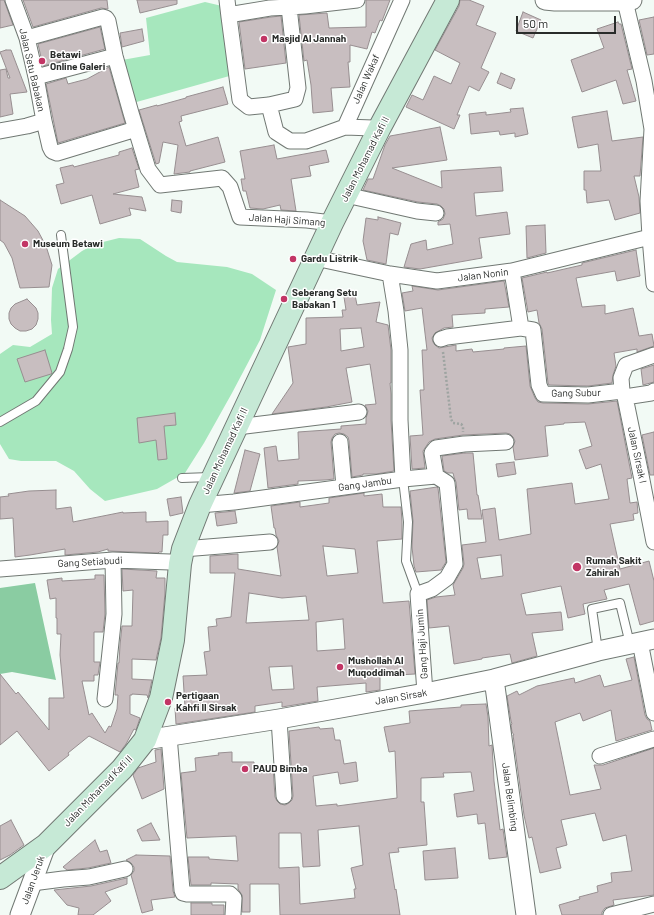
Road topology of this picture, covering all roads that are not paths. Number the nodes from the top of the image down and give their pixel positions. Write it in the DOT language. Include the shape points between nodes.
graph roads {
  1 [pos="13,0"];
  2 [pos="227,0"];
  3 [pos="357,0"];
  4 [pos="402,0"];
  5 [pos="448,0"];
  6 [pos="545,0"];
  7 [pos="628,0"];
  8 [pos="289,7"];
  9 [pos="230,17"];
  10 [pos="27,38"];
  11 [pos="115,56"];
  12 [pos="36,77"];
  13 [pos="269,105"];
  14 [pos="44,121"];
  15 [pos="348,127"];
  16 [pos="376,128"];
  17 [pos="136,129"];
  18 [pos="653,129"];
  19 [pos="0,131"];
  20 [pos="346,195"];
  21 [pos="651,200"];
  22 [pos="436,213"];
  23 [pos="320,222"];
  24 [pos="61,235"];
  25 [pos="650,237"];
  26 [pos="315,258"];
  27 [pos="653,261"];
  28 [pos="512,271"];
  29 [pos="390,274"];
  30 [pos="654,284"];
  31 [pos="522,328"];
  32 [pos="441,339"];
  33 [pos="654,356"];
  34 [pos="654,391"];
  35 [pos="623,394"];
  36 [pos="359,412"];
  37 [pos="0,422"];
  38 [pos="236,426"];
  39 [pos="340,442"];
  40 [pos="506,442"];
  41 [pos="648,474"];
  42 [pos="436,476"];
  43 [pos="213,477"];
  44 [pos="182,478"];
  45 [pos="403,479"];
  46 [pos="344,486"];
  47 [pos="200,505"];
  48 [pos="654,539"];
  49 [pos="270,542"];
  50 [pos="182,557"];
  51 [pos="113,560"];
  52 [pos="0,569"];
  53 [pos="418,594"];
  54 [pos="641,641"];
  55 [pos="598,651"];
  56 [pos="494,679"];
  57 [pos="425,693"];
  58 [pos="105,699"];
  59 [pos="654,713"];
  60 [pos="279,719"];
  61 [pos="169,736"];
  62 [pos="654,739"];
  63 [pos="145,740"];
  64 [pos="600,756"];
  65 [pos="284,796"];
  66 [pos="46,845"];
  67 [pos="125,869"];
  68 [pos="0,878"];
  69 [pos="32,883"];
  70 [pos="654,904"];
  71 [pos="20,915"];
  72 [pos="233,915"];
  73 [pos="526,915"];
  74 [pos="611,915"];
  1 -- 10 [label="street, Jalan Setu Babakan"];
  2 -- 9 [label="street"];
  3 -- 8 [label="street"];
  4 -- 15 [label="street, Jalan Wakaf"];
  5 -- 16 [label="main road, Jalan Mohamad Kafi II"];
  6 -- 7 [label="street"];
  7 -- 18 [label="street"];
  8 -- 9 [label="street" via="234,14"];
  8 -- 13 [label="street" via="298,88 295,99"];
  9 -- 13 [label="street" via="240,100 249,107"];
  10 -- 11 [label="street, Jalan Haji Simang" via="104,17 108,21"];
  10 -- 12 [label="street, Jalan Setu Babakan"];
  11 -- 12 [label="street"];
  11 -- 17 [label="street, Jalan Haji Simang"];
  12 -- 14 [label="street, Jalan Setu Babakan"];
  13 -- 15 [label="street" via="276,132 290,141 306,141"];
  14 -- 17 [label="street" via="50,147 57,153"];
  14 -- 19 [label="street, Jalan Setu Babakan"];
  15 -- 16 [label="street"];
  16 -- 20 [label="main road, Jalan Mohamad Kafi II"];
  17 -- 23 [label="street, Jalan Haji Simang" via="148,169 160,185 222,178 230,187 240,217"];
  18 -- 21 [label="street"];
  20 -- 22 [label="street"];
  20 -- 23 [label="main road, Jalan Mohamad Kafi II"];
  21 -- 25 [label="street"];
  23 -- 26 [label="main road, Jalan Mohamad Kafi II"];
  24 -- 37 [label="lane" via="73,326 68,349 60,372 36,401"];
  25 -- 27 [label="street"];
  25 -- 28 [label="street, Jalan Nonin"];
  26 -- 29 [label="street, Jalan Nonin"];
  26 -- 38 [label="main road, Jalan Mohamad Kafi II"];
  27 -- 30 [label="street"];
  28 -- 29 [label="street, Jalan Nonin" via="436,281"];
  28 -- 31 [label="street"];
  29 -- 45 [label="street" via="400,350"];
  31 -- 32 [label="street"];
  31 -- 35 [label="street, Gang Subur" via="533,330 539,386 543,394"];
  33 -- 35 [label="street, Jalan Sirsak I" via="626,364 621,378"];
  34 -- 35 [label="street"];
  35 -- 41 [label="street, Jalan Sirsak I"];
  36 -- 38 [label="street"];
  38 -- 43 [label="main road, Jalan Mohamad Kafi II"];
  39 -- 46 [label="street"];
  40 -- 42 [label="street" via="436,448 432,453"];
  41 -- 48 [label="street, Jalan Sirsak I"];
  42 -- 45 [label="street, Gang Jambu"];
  42 -- 53 [label="street" via="447,483 455,564 447,578 432,589"];
  43 -- 44 [label="lane"];
  43 -- 47 [label="main road, Jalan Mohamad Kafi II"];
  45 -- 46 [label="street, Gang Jambu"];
  45 -- 53 [label="lane" via="408,522 406,561"];
  46 -- 47 [label="street, Gang Jambu"];
  47 -- 50 [label="main road, Jalan Mohamad Kafi II"];
  49 -- 50 [label="street, Gang Setiabudi"];
  50 -- 51 [label="street, Gang Setiabudi" via="170,562"];
  50 -- 63 [label="main road, Jalan Mohamad Kafi II" via="173,640 161,698"];
  51 -- 52 [label="street, Gang Setiabudi"];
  51 -- 58 [label="street" via="114,614"];
  53 -- 57 [label="street, Gang Haji Jumin"];
  54 -- 55 [label="street, Jalan Sirsak"];
  54 -- 55 [label="lane" via="620,603 592,609"];
  54 -- 59 [label="street"];
  55 -- 56 [label="street, Jalan Sirsak"];
  56 -- 57 [label="street, Jalan Sirsak"];
  56 -- 73 [label="street, Jalan Belimbing"];
  57 -- 60 [label="street, Jalan Sirsak"];
  60 -- 61 [label="street, Jalan Sirsak"];
  60 -- 65 [label="street"];
  61 -- 63 [label="street, Jalan Sirsak"];
  61 -- 72 [label="street" via="183,893 230,894 234,898"];
  62 -- 64 [label="street"];
  63 -- 66 [label="main road, Jalan Mohamad Kafi II" via="122,769"];
  66 -- 68 [label="main road, Jalan Mohamad Kafi II"];
  66 -- 69 [label="street, Jalan Jeruk"];
  67 -- 69 [label="street" via="89,877"];
  69 -- 71 [label="street, Jalan Jeruk"];
  70 -- 74 [label="street"];
}
